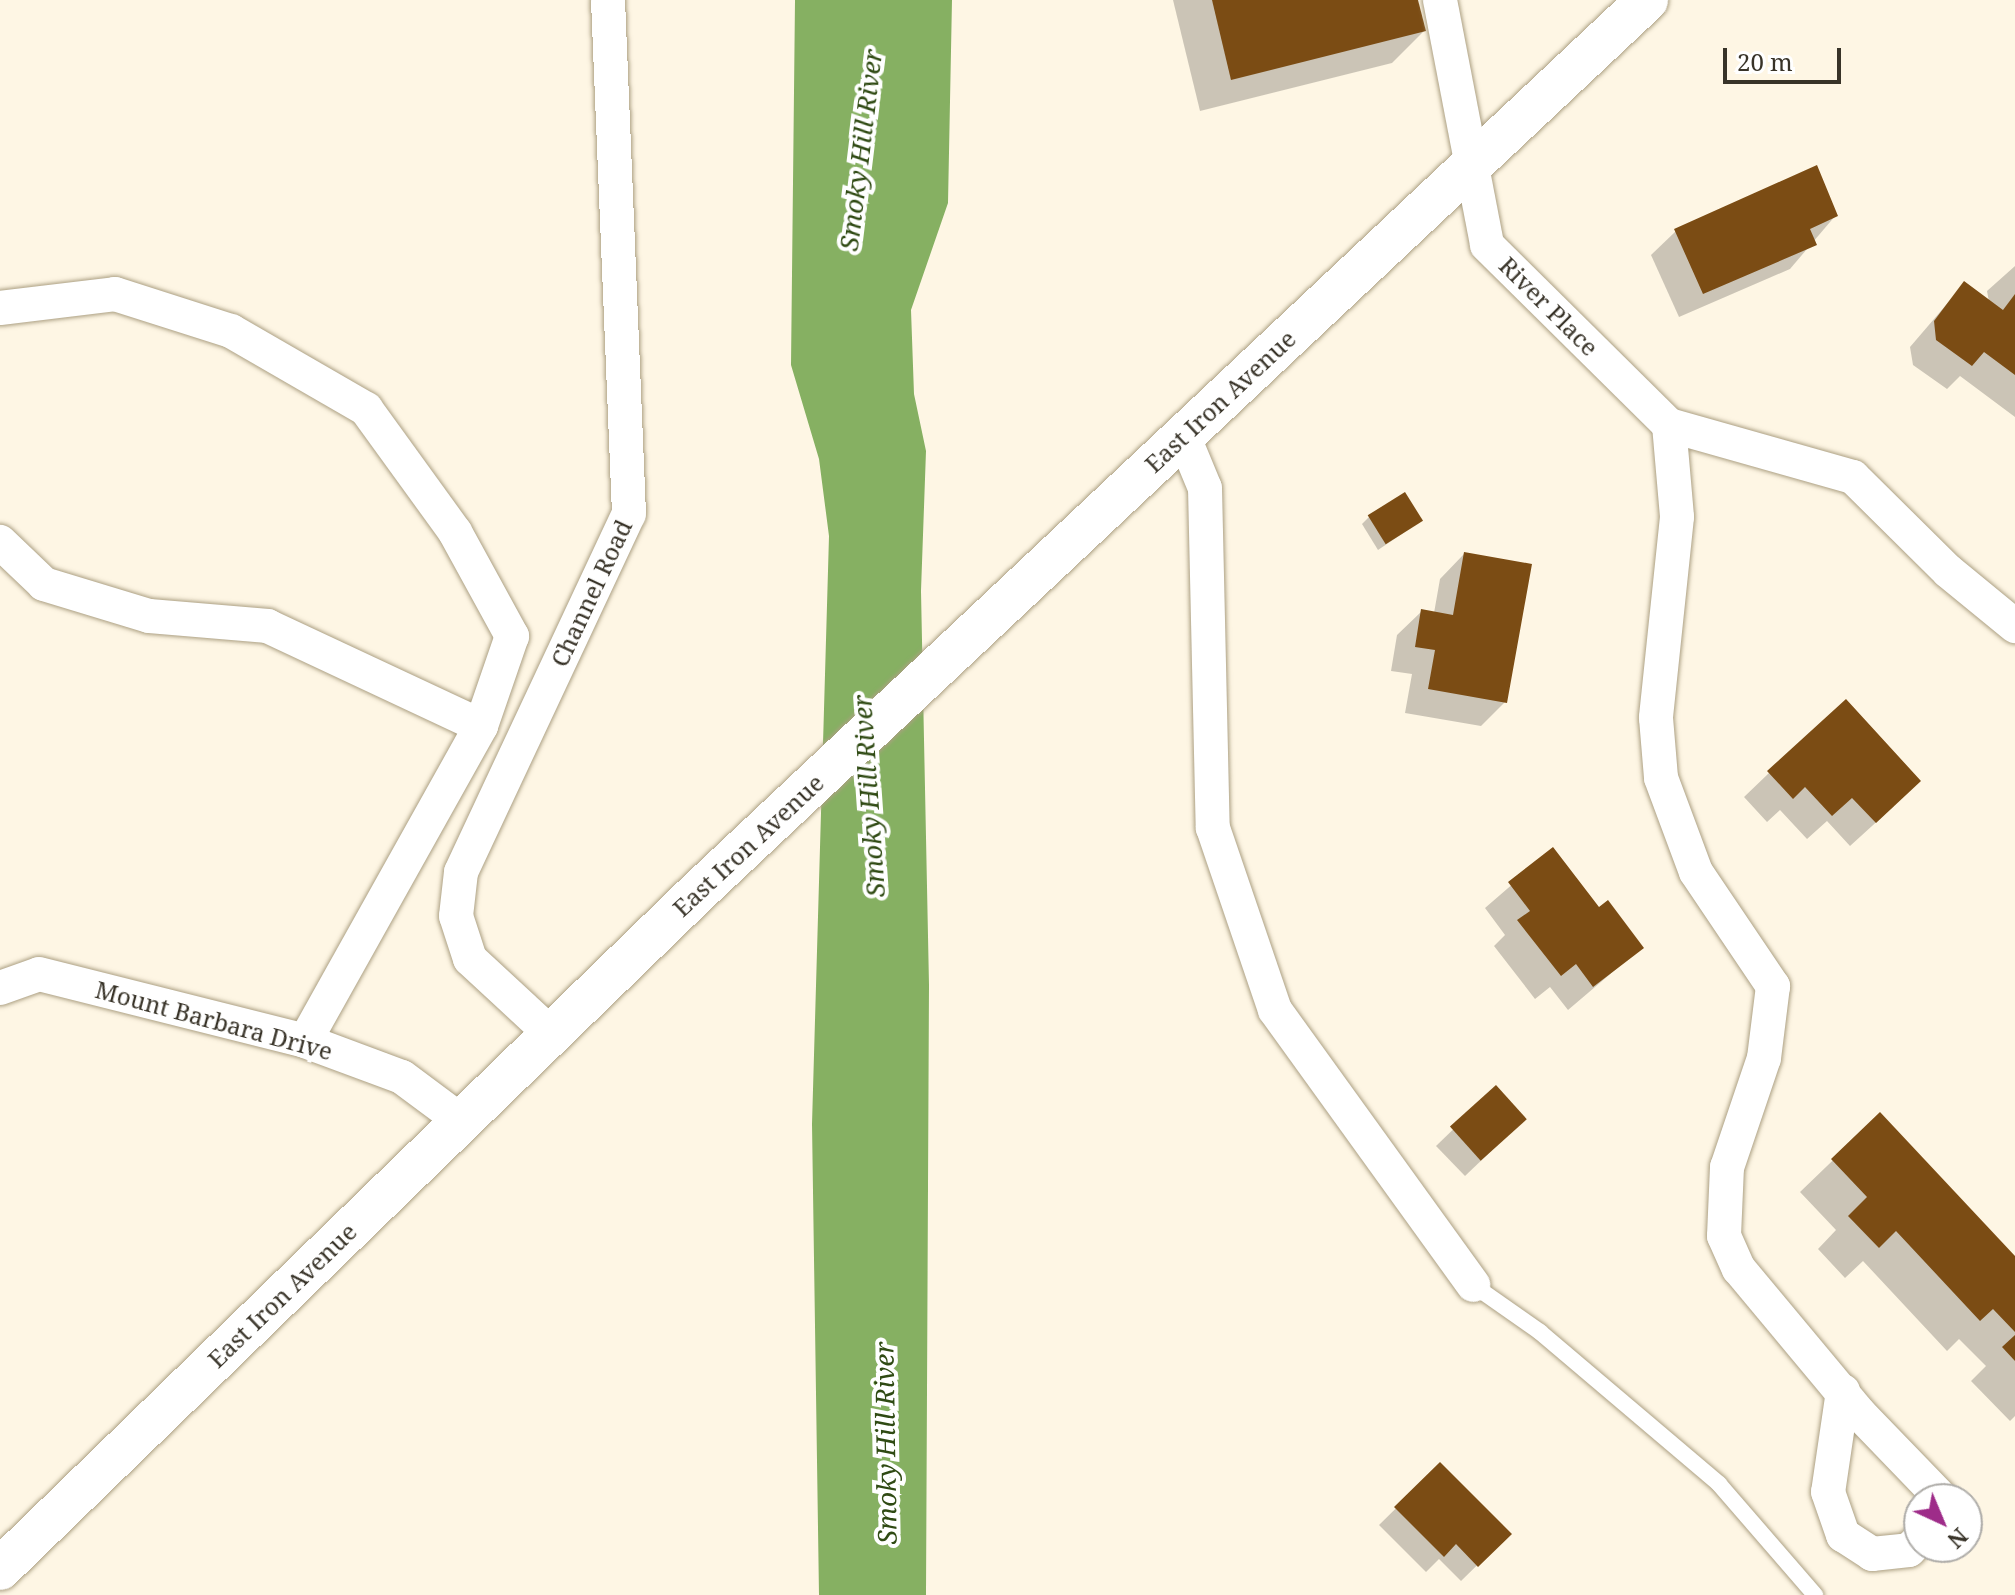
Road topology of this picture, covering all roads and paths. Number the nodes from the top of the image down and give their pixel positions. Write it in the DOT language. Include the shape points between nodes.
graph roads {
  1 [pos="608,0"];
  2 [pos="1440,0"];
  3 [pos="1647,0"];
  4 [pos="1472,165"];
  5 [pos="0,308"];
  6 [pos="1669,425"];
  7 [pos="1183,435"];
  8 [pos="0,542"];
  9 [pos="2015,626"];
  10 [pos="481,726"];
  11 [pos="0,988"];
  12 [pos="550,1033"];
  13 [pos="305,1041"];
  14 [pos="461,1121"];
  15 [pos="1473,1285"];
  16 [pos="1843,1391"];
  17 [pos="1927,1483"];
  18 [pos="1903,1551"];
  19 [pos="0,1569"];
  20 [pos="1815,1595"];
  1 -- 12 [label="street, Channel Road" via="629,514 461,872 456,916 470,959"];
  2 -- 4 [label="street, River Place"];
  3 -- 4 [label="street, East Iron Avenue"];
  4 -- 6 [label="street, River Place" via="1487,245"];
  4 -- 7 [label="street, East Iron Avenue"];
  5 -- 10 [label="street" via="115,294 231,331 366,409 455,532 512,636"];
  6 -- 9 [label="street" via="1853,477 1948,571"];
  6 -- 16 [label="street" via="1677,517 1656,718 1661,778 1696,872 1773,986 1764,1058 1727,1167 1724,1236 1739,1269"];
  7 -- 12 [label="street, East Iron Avenue"];
  7 -- 15 [label="street" via="1205,488 1213,828 1232,884 1275,1010"];
  8 -- 10 [label="street" via="44,584 149,616 268,626"];
  10 -- 13 [label="street"];
  11 -- 13 [label="street, Mount Barbara Drive" via="39,974"];
  12 -- 14 [label="street, East Iron Avenue"];
  13 -- 14 [label="street, Mount Barbara Drive" via="402,1077"];
  14 -- 19 [label="street, East Iron Avenue"];
  15 -- 20 [label="lane" via="1540,1332 1719,1484"];
  16 -- 17 [label="street"];
  16 -- 18 [label="street" via="1828,1492 1843,1535 1872,1554"];
}
